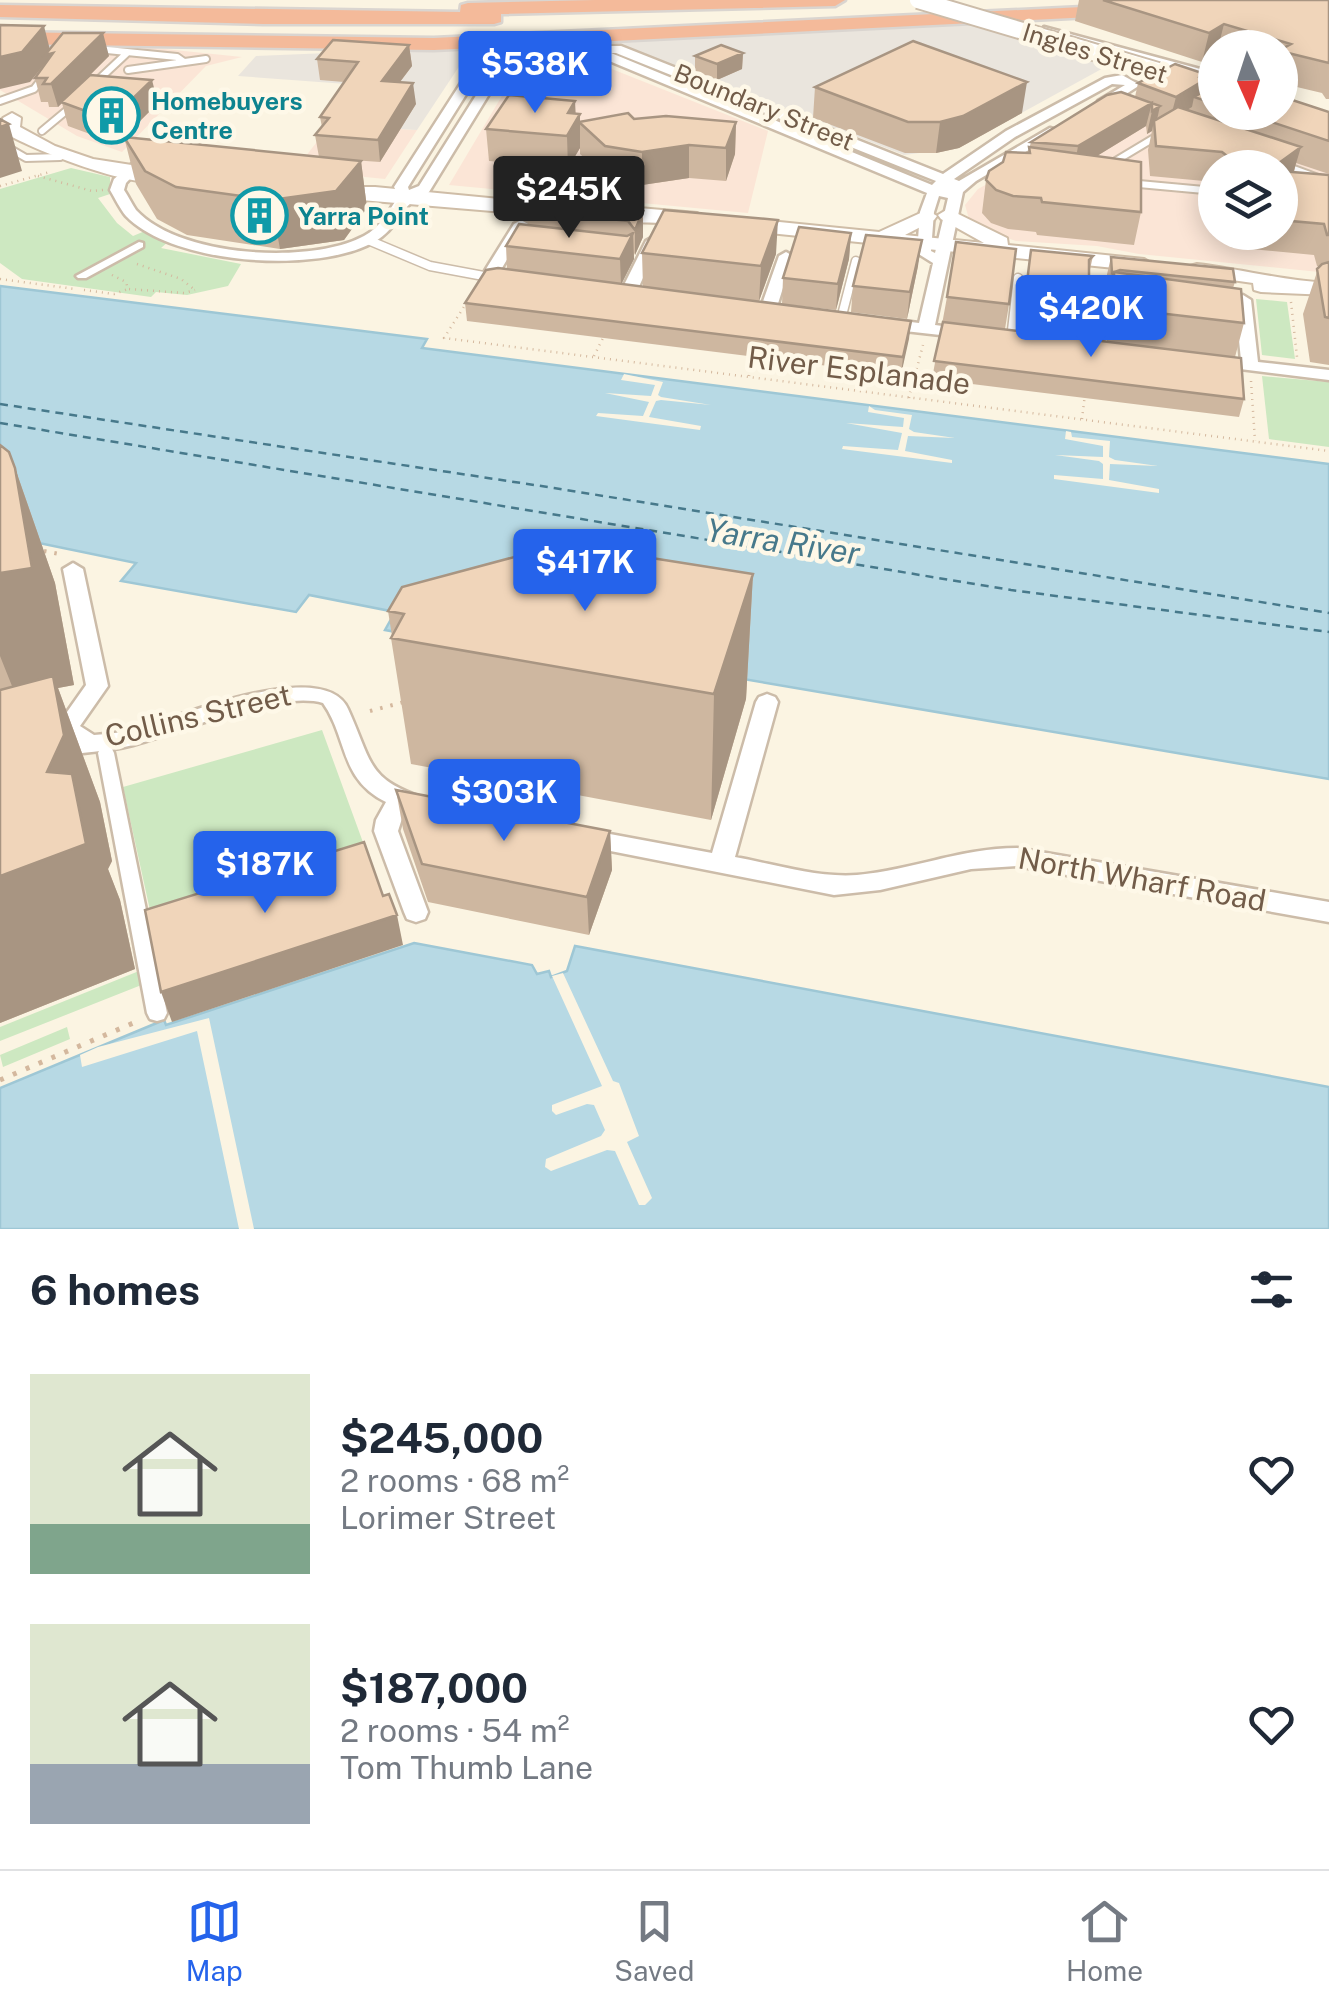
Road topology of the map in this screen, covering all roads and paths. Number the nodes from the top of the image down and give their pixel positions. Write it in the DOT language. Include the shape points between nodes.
graph roads {
  1 [pos="67,0"];
  2 [pos="417,0"];
  3 [pos="438,0"];
  4 [pos="636,0"];
  5 [pos="835,0"];
  6 [pos="920,0"];
  7 [pos="1040,0"];
  8 [pos="134,3"];
  9 [pos="1142,6"];
  10 [pos="0,8"];
  11 [pos="1048,28"];
  12 [pos="0,29"];
  13 [pos="516,41"];
  14 [pos="0,48"];
  15 [pos="598,48"];
  16 [pos="127,53"];
  17 [pos="206,60"];
  18 [pos="56,62"];
  19 [pos="184,62"];
  20 [pos="128,70"];
  21 [pos="1198,72"];
  22 [pos="1198,83"];
  23 [pos="91,88"];
  24 [pos="79,100"];
  25 [pos="0,102"];
  26 [pos="454,104"];
  27 [pos="476,105"];
  28 [pos="1087,112"];
  29 [pos="1049,114"];
  30 [pos="6,115"];
  31 [pos="1153,122"];
  32 [pos="42,131"];
  33 [pos="0,143"];
  34 [pos="428,143"];
  35 [pos="452,145"];
  36 [pos="974,157"];
  37 [pos="894,159"];
  38 [pos="69,160"];
  39 [pos="988,168"];
  40 [pos="1298,171"];
  41 [pos="1008,172"];
  42 [pos="1101,172"];
  43 [pos="128,174"];
  44 [pos="193,174"];
  45 [pos="38,176"];
  46 [pos="1114,182"];
  47 [pos="1329,184"];
  48 [pos="0,186"];
  49 [pos="315,186"];
  50 [pos="938,186"];
  51 [pos="1198,189"];
  52 [pos="1315,192"];
  53 [pos="406,196"];
  54 [pos="948,203"];
  55 [pos="614,216"];
  56 [pos="521,224"];
  57 [pos="654,238"];
  58 [pos="881,238"];
  59 [pos="368,240"];
  60 [pos="134,247"];
  61 [pos="934,251"];
  62 [pos="1018,252"];
  63 [pos="786,256"];
  64 [pos="856,262"];
  65 [pos="103,264"];
  66 [pos="82,276"];
  67 [pos="489,276"];
  68 [pos="1018,278"];
  69 [pos="0,279"];
  70 [pos="529,281"];
  71 [pos="1095,286"];
  72 [pos="1329,289"];
  73 [pos="128,290"];
  74 [pos="608,291"];
  75 [pos="1284,292"];
  76 [pos="470,298"];
  77 [pos="1244,300"];
  78 [pos="786,313"];
  79 [pos="823,317"];
  80 [pos="841,319"];
  81 [pos="859,321"];
  82 [pos="877,323"];
  83 [pos="608,328"];
  84 [pos="926,328"];
  85 [pos="1019,340"];
  86 [pos="1095,349"];
  87 [pos="756,350"];
  88 [pos="594,356"];
  89 [pos="1202,361"];
  90 [pos="1298,364"];
  91 [pos="1250,366"];
  92 [pos="1329,375"];
  93 [pos="749,376"];
  94 [pos="1086,386"];
  95 [pos="909,398"];
  96 [pos="1082,419"];
  97 [pos="1254,441"];
  98 [pos="1329,451"];
  99 [pos="34,549"];
  100 [pos="73,569"];
  101 [pos="406,701"];
  102 [pos="766,702"];
  103 [pos="370,711"];
  104 [pos="35,723"];
  105 [pos="88,741"];
  106 [pos="36,755"];
  107 [pos="399,799"];
  108 [pos="441,810"];
  109 [pos="560,833"];
  110 [pos="721,864"];
  111 [pos="416,912"];
  112 [pos="1329,912"];
  113 [pos="158,1013"];
  114 [pos="0,1080"];
  1 -- 8 [label="highway"];
  2 -- 3 [label="highway"];
  4 -- 8 [label="highway"];
  5 -- 8 [label="highway" via="385,10"];
  6 -- 10 [label="highway" via="514,18"];
  6 -- 22 [label="street, Ingles Street, bridge"];
  7 -- 12 [label="highway" via="468,27"];
  9 -- 12 [label="highway" via="472,32"];
  9 -- 12 [label="highway" via="445,39"];
  9 -- 13 [label="highway"];
  11 -- 21 [label="street, Ingles Street"];
  12 -- 13 [label="highway" via="325,44"];
  13 -- 15 [label="lane"];
  14 -- 16 [label="lane"];
  15 -- 37 [label="street, Boundary Street" via="617,49"];
  15 -- 50 [label="street, Boundary Street" via="596,54"];
  16 -- 19 [label="lane"];
  16 -- 23 [label="lane"];
  17 -- 19 [label="lane"];
  18 -- 25 [label="lane" via="34,89"];
  19 -- 20 [label="lane"];
  24 -- 32 [label="lane"];
  26 -- 27 [label="street"];
  26 -- 27 [label="street" via="483,58 504,60"];
  26 -- 34 [label="street"];
  27 -- 35 [label="street"];
  28 -- 29 [label="street" via="1110,106 1134,85 1112,80"];
  29 -- 36 [label="street"];
  29 -- 39 [label="street" via="1070,122"];
  30 -- 32 [label="main road"];
  30 -- 38 [label="main road" via="11,128"];
  31 -- 42 [label="lane" via="1171,128"];
  32 -- 43 [label="main road"];
  33 -- 38 [label="lane" via="26,158"];
  34 -- 35 [label="street"];
  34 -- 53 [label="street" via="401,187"];
  35 -- 53 [label="street" via="423,190"];
  36 -- 37 [label="street"];
  36 -- 50 [label="street"];
  37 -- 50 [label="street, Boundary Street"];
  38 -- 43 [label="main road"];
  38 -- 45 [label="path"];
  39 -- 41 [label="lane"];
  39 -- 54 [label="street"];
  40 -- 47 [label="lane"];
  43 -- 44 [label="main road"];
  43 -- 45 [label="path" via="92,191"];
  43 -- 59 [label="street" via="129,212 148,228 214,250 290,256"];
  45 -- 48 [label="path"];
  46 -- 51 [label="lane"];
  47 -- 52 [label="lane"];
  49 -- 53 [label="main road" via="363,186"];
  50 -- 54 [label="street"];
  50 -- 54 [label="street, Boundary Street"];
  53 -- 55 [label="main road"];
  53 -- 59 [label="street"];
  54 -- 58 [label="main road"];
  54 -- 61 [label="street"];
  54 -- 62 [label="main road"];
  55 -- 58 [label="main road"];
  55 -- 61 [label="main road" via="636,224"];
  56 -- 67 [label="street"];
  57 -- 74 [label="street" via="636,294"];
  58 -- 61 [label="main road"];
  59 -- 67 [label="lane" via="430,266"];
  60 -- 65 [label="street"];
  60 -- 73 [label="path" via="138,266 171,274 194,290"];
  61 -- 62 [label="main road"];
  61 -- 75 [label="main road"];
  61 -- 84 [label="street"];
  62 -- 75 [label="main road" via="1259,277"];
  63 -- 78 [label="street" via="760,309"];
  64 -- 80 [label="lane"];
  65 -- 66 [label="street"];
  65 -- 73 [label="path"];
  67 -- 70 [label="street"];
  68 -- 85 [label="lane"];
  69 -- 73 [label="path" via="114,294"];
  71 -- 86 [label="street"];
  72 -- 75 [label="main road"];
  75 -- 90 [label="path"];
  76 -- 88 [label="path, River Esplanade" via="444,338"];
  77 -- 91 [label="street" via="1239,318"];
  79 -- 80 [label="street"];
  80 -- 81 [label="street"];
  82 -- 84 [label="street"];
  83 -- 88 [label="path"];
  84 -- 85 [label="street"];
  84 -- 95 [label="path"];
  87 -- 93 [label="path"];
  88 -- 93 [label="path, River Esplanade"];
  89 -- 91 [label="street"];
  91 -- 92 [label="street"];
  91 -- 97 [label="path"];
  93 -- 95 [label="path, River Esplanade"];
  94 -- 96 [label="path"];
  95 -- 96 [label="path, River Esplanade"];
  96 -- 97 [label="path, River Esplanade"];
  97 -- 98 [label="path, River Esplanade"];
  99 -- 100 [label="path" via="71,556"];
  100 -- 105 [label="street" via="97,682"];
  101 -- 103 [label="path"];
  102 -- 110 [label="street"];
  104 -- 105 [label="street, Collins Street"];
  105 -- 106 [label="street"];
  105 -- 107 [label="street, Collins Street" via="126,738 312,692 336,705 365,778"];
  105 -- 113 [label="street"];
  107 -- 108 [label="street, Collins Street"];
  107 -- 111 [label="street" via="386,831"];
  109 -- 110 [label="street, North Wharf Road"];
  110 -- 112 [label="street, North Wharf Road" via="847,885 972,859 1017,857"];
  113 -- 114 [label="path"];
}
